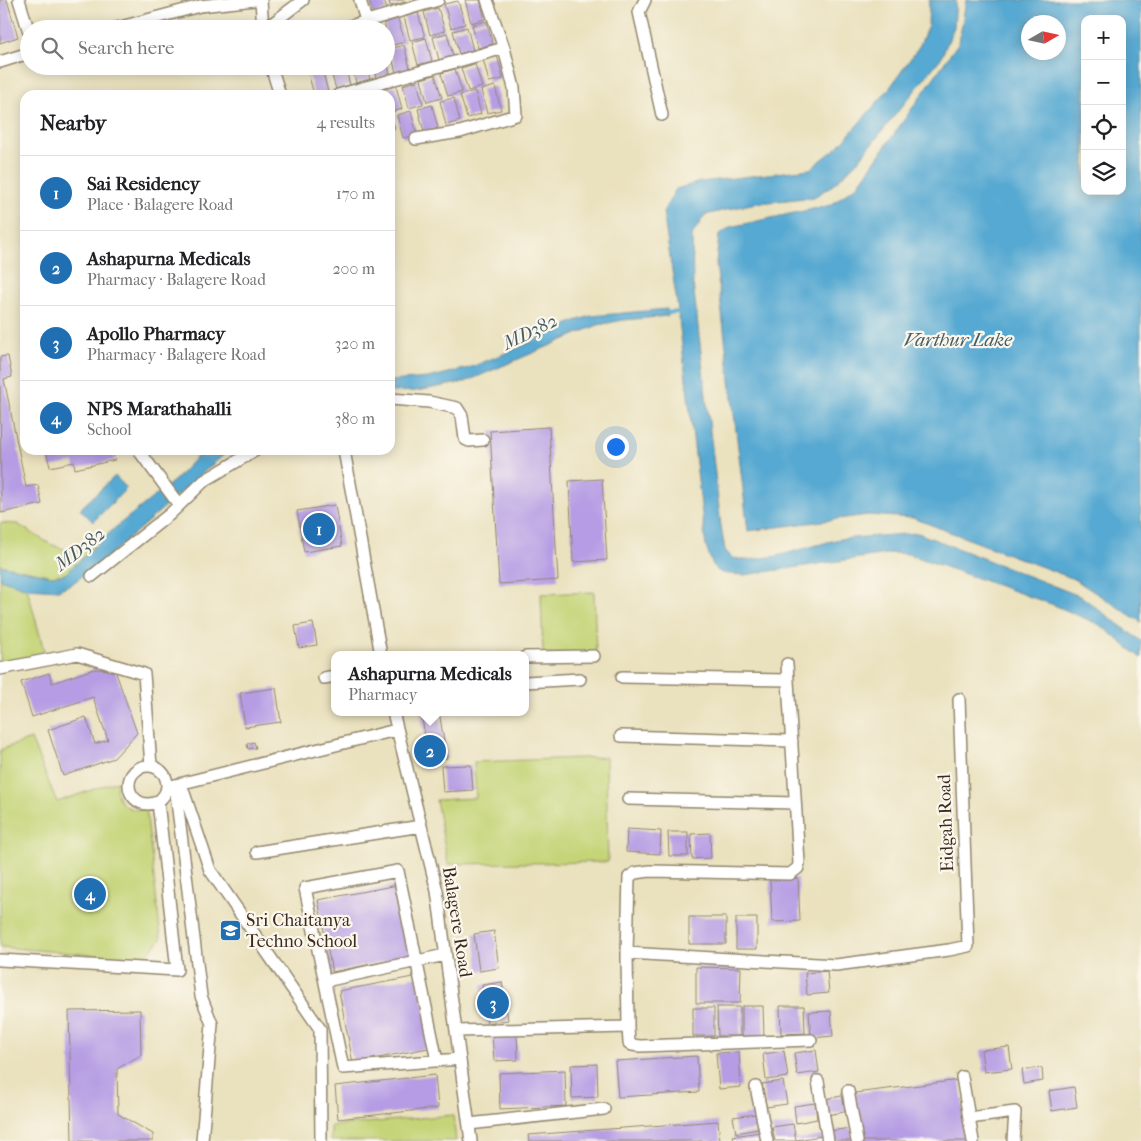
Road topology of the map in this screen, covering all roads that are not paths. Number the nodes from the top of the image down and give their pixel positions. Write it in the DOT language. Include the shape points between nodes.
graph roads {
  1 [pos="19,0"];
  2 [pos="255,0"];
  3 [pos="261,0"];
  4 [pos="303,0"];
  5 [pos="360,0"];
  6 [pos="438,0"];
  7 [pos="487,0"];
  8 [pos="645,0"];
  9 [pos="25,20"];
  10 [pos="146,20"];
  11 [pos="263,20"];
  12 [pos="276,20"];
  13 [pos="365,20"];
  14 [pos="373,20"];
  15 [pos="504,48"];
  16 [pos="20,56"];
  17 [pos="0,62"];
  18 [pos="274,75"];
  19 [pos="278,90"];
  20 [pos="356,90"];
  21 [pos="662,115"];
  22 [pos="416,139"];
  23 [pos="395,399"];
  24 [pos="482,440"];
  25 [pos="142,455"];
  26 [pos="248,455"];
  27 [pos="345,455"];
  28 [pos="177,502"];
  29 [pos="92,576"];
  30 [pos="379,651"];
  31 [pos="594,656"];
  32 [pos="529,657"];
  33 [pos="787,664"];
  34 [pos="0,669"];
  35 [pos="622,677"];
  36 [pos="580,679"];
  37 [pos="788,680"];
  38 [pos="529,682"];
  39 [pos="959,699"];
  40 [pos="393,716"];
  41 [pos="396,730"];
  42 [pos="621,736"];
  43 [pos="792,741"];
  44 [pos="151,766"];
  45 [pos="178,784"];
  46 [pos="628,799"];
  47 [pos="158,802"];
  48 [pos="796,803"];
  49 [pos="420,826"];
  50 [pos="256,852"];
  51 [pos="628,953"];
  52 [pos="446,954"];
  53 [pos="0,960"];
  54 [pos="416,962"];
  55 [pos="325,981"];
  56 [pos="628,1027"];
  57 [pos="456,1030"];
  58 [pos="811,1040"];
  59 [pos="460,1059"];
  60 [pos="437,1061"];
  61 [pos="962,1077"];
  62 [pos="818,1081"];
  63 [pos="756,1087"];
  64 [pos="848,1091"];
  65 [pos="604,1109"];
  66 [pos="968,1118"];
  67 [pos="469,1124"];
  68 [pos="202,1141"];
  69 [pos="321,1141"];
  70 [pos="471,1141"];
  71 [pos="767,1141"];
  72 [pos="828,1141"];
  73 [pos="857,1141"];
  74 [pos="972,1141"];
  75 [pos="1013,1141"];
  1 -- 9 [label="street"];
  2 -- 10 [label="street" via="200,6"];
  3 -- 11 [label="street"];
  4 -- 12 [label="street"];
  5 -- 13 [label="street"];
  6 -- 14 [label="street"];
  7 -- 15 [label="street"];
  8 -- 21 [label="street" via="639,12"];
  15 -- 20 [label="street"];
  15 -- 22 [label="street" via="514,88 516,115 460,132"];
  16 -- 17 [label="street"];
  18 -- 19 [label="street"];
  23 -- 24 [label="street" via="457,408 462,416 466,439"];
  25 -- 28 [label="street"];
  26 -- 28 [label="street" via="204,481"];
  27 -- 30 [label="street"];
  28 -- 29 [label="street" via="170,514"];
  31 -- 32 [label="street"];
  33 -- 37 [label="street"];
  34 -- 44 [label="street" via="77,654 144,674"];
  35 -- 37 [label="street"];
  36 -- 38 [label="street"];
  37 -- 43 [label="street"];
  39 -- 51 [label="street, Eidgah Road" via="968,946 836,965"];
  40 -- 41 [label="street, Balagere Road"];
  41 -- 45 [label="street"];
  41 -- 49 [label="street, Balagere Road"];
  42 -- 43 [label="street"];
  43 -- 48 [label="street"];
  44 -- 45 [label="street"];
  44 -- 47 [label="street" via="138,769 130,779 130,792 139,802"];
  45 -- 47 [label="street"];
  45 -- 68 [label="street" via="201,996 212,1024"];
  45 -- 69 [label="street" via="210,870 320,1029"];
  46 -- 48 [label="street"];
  47 -- 53 [label="street" via="177,970"];
  48 -- 51 [label="street" via="799,863 790,874 650,871 635,872 629,877"];
  49 -- 50 [label="street"];
  49 -- 52 [label="street, Balagere Road" via="437,891"];
  51 -- 56 [label="street"];
  52 -- 54 [label="street"];
  52 -- 57 [label="street, Balagere Road"];
  54 -- 55 [label="street"];
  54 -- 55 [label="street" via="398,871 305,888"];
  54 -- 60 [label="street"];
  55 -- 60 [label="street" via="343,1068"];
  56 -- 57 [label="street"];
  56 -- 58 [label="street" via="632,1045"];
  57 -- 59 [label="street, Balagere Road"];
  59 -- 60 [label="street"];
  59 -- 67 [label="street, Balagere Road"];
  61 -- 66 [label="street"];
  62 -- 72 [label="street"];
  63 -- 71 [label="street"];
  64 -- 73 [label="street"];
  65 -- 67 [label="street"];
  66 -- 74 [label="street"];
  66 -- 75 [label="street" via="1014,1112"];
  67 -- 70 [label="street, Balagere Road"];
}
